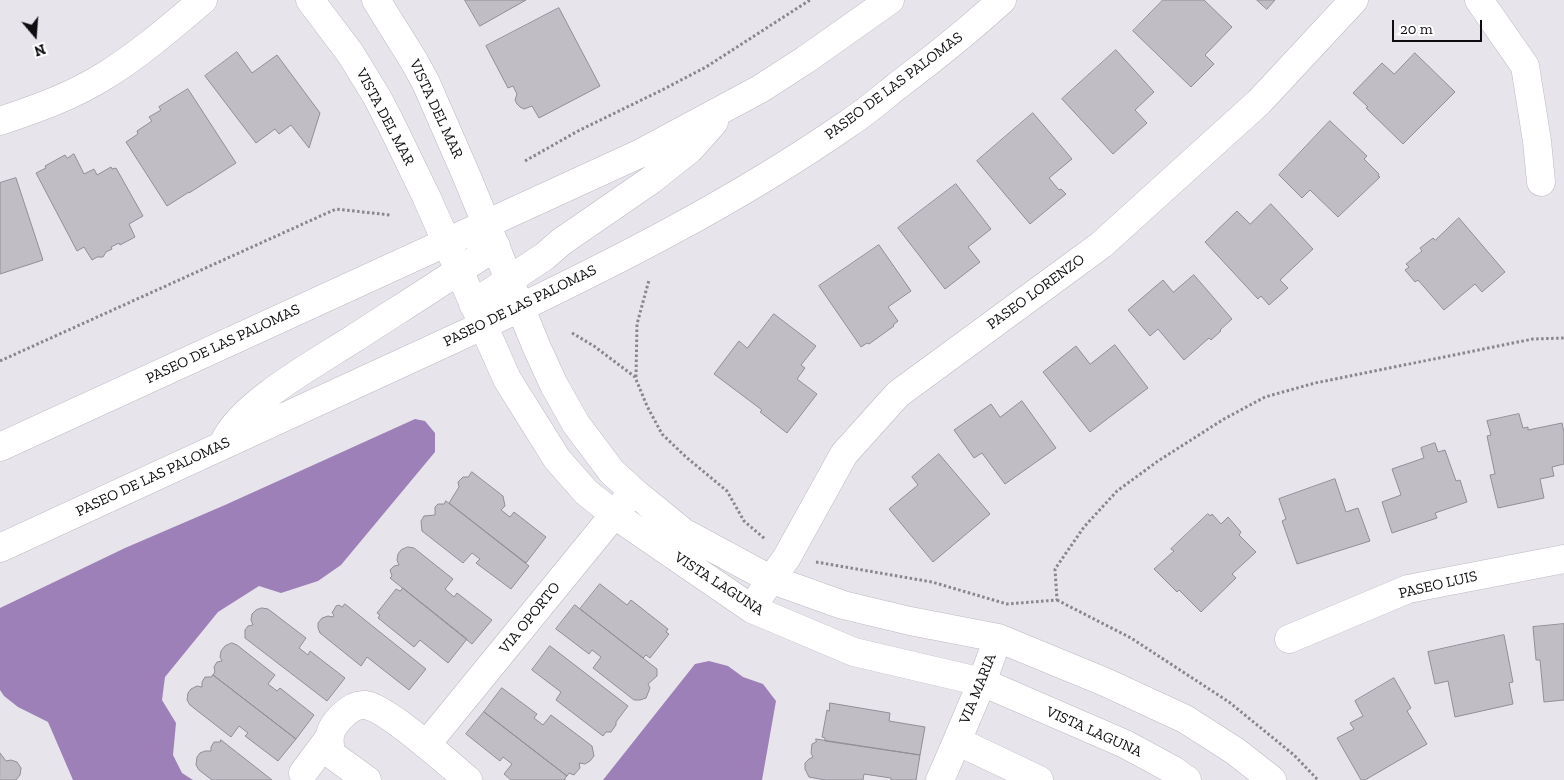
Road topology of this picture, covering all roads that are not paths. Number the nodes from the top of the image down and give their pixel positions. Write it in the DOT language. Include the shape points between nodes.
graph roads {
  1 [pos="203,0"];
  2 [pos="310,0"];
  3 [pos="376,0"];
  4 [pos="890,0"];
  5 [pos="1002,0"];
  6 [pos="1354,0"];
  7 [pos="1479,0"];
  8 [pos="722,110"];
  9 [pos="0,121"];
  10 [pos="1541,182"];
  11 [pos="491,234"];
  12 [pos="446,242"];
  13 [pos="459,271"];
  14 [pos="510,280"];
  15 [pos="521,307"];
  16 [pos="478,315"];
  17 [pos="222,445"];
  18 [pos="0,447"];
  19 [pos="633,491"];
  20 [pos="615,515"];
  21 [pos="0,548"];
  22 [pos="1564,559"];
  23 [pos="770,579"];
  24 [pos="752,608"];
  25 [pos="998,638"];
  26 [pos="1289,639"];
  27 [pos="982,682"];
  28 [pos="329,738"];
  29 [pos="957,741"];
  30 [pos="426,745"];
  31 [pos="303,773"];
  32 [pos="367,780"];
  33 [pos="468,780"];
  34 [pos="940,780"];
  35 [pos="1039,780"];
  36 [pos="1187,780"];
  37 [pos="1272,780"];
  1 -- 9 [label="street" via="105,76 58,100"];
  2 -- 12 [label="street, VISTA DEL MAR" via="350,53 377,97"];
  3 -- 11 [label="street, VISTA DEL MAR" via="426,83"];
  4 -- 8 [label="street, PASEO DE LAS PALOMAS" via="805,60"];
  5 -- 15 [label="street, PASEO DE LAS PALOMAS" via="937,56 850,123 717,206"];
  6 -- 23 [label="street, PASEO LORENZO" via="1259,102 1101,245 898,394 844,454 787,557"];
  7 -- 10 [label="street" via="1525,66"];
  8 -- 11 [label="street, PASEO DE LAS PALOMAS"];
  8 -- 14 [label="street, PASEO DE LAS PALOMAS" via="708,130 682,156"];
  11 -- 12 [label="street, PASEO DE LAS PALOMAS"];
  11 -- 13 [label="street"];
  11 -- 14 [label="street"];
  12 -- 13 [label="street, VISTA LAGUNA"];
  12 -- 18 [label="street, PASEO DE LAS PALOMAS"];
  13 -- 16 [label="street, VISTA LAGUNA"];
  13 -- 17 [label="street" via="285,383 239,419"];
  14 -- 15 [label="street"];
  14 -- 16 [label="street, PASEO DE LAS PALOMAS"];
  15 -- 16 [label="street, PASEO DE LAS PALOMAS"];
  15 -- 19 [label="street, VISTA LAGUNA" via="554,385 576,424 612,472"];
  16 -- 17 [label="street, PASEO DE LAS PALOMAS"];
  16 -- 20 [label="street, VISTA LAGUNA" via="507,379 557,459 586,492"];
  17 -- 21 [label="street, PASEO DE LAS PALOMAS"];
  19 -- 20 [label="street, VIA OPORTO"];
  19 -- 23 [label="street, VISTA LAGUNA" via="683,532"];
  20 -- 24 [label="street, VISTA LAGUNA"];
  20 -- 30 [label="street, VIA OPORTO"];
  22 -- 26 [label="street, PASEO LUIS" via="1408,589"];
  23 -- 24 [label="street, PASEO LORENZO"];
  23 -- 25 [label="street, VISTA LAGUNA" via="843,605"];
  24 -- 27 [label="street, VISTA LAGUNA" via="854,652"];
  25 -- 27 [label="street, VIA MARIA"];
  25 -- 37 [label="street, VISTA LAGUNA" via="1185,719 1235,751"];
  27 -- 29 [label="street, VIA MARIA"];
  27 -- 36 [label="street, VISTA LAGUNA" via="1125,744"];
  28 -- 30 [label="street" via="333,725 350,708 364,704 376,707"];
  28 -- 31 [label="street"];
  28 -- 32 [label="street" via="331,754"];
  29 -- 34 [label="street, VIA MARIA"];
  29 -- 35 [label="street, VIA MARIA"];
  30 -- 33 [label="street"];
}
